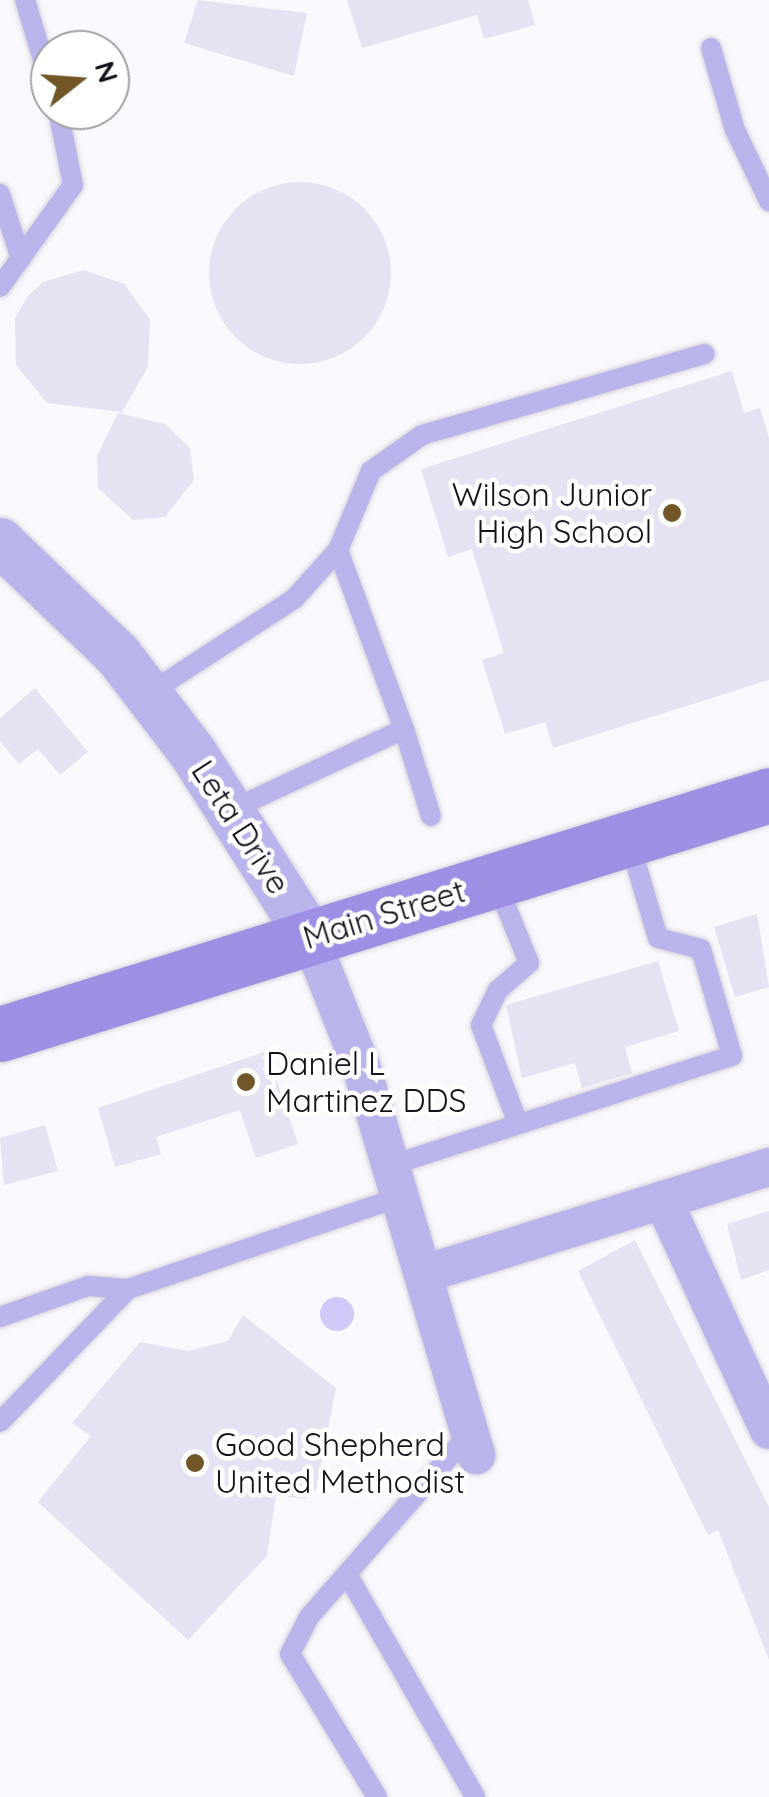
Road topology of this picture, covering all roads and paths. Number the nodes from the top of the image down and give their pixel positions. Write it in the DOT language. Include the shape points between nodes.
graph roads {
  1 [pos="25,0"];
  2 [pos="34,30"];
  3 [pos="711,48"];
  4 [pos="64,130"];
  5 [pos="0,194"];
  6 [pos="769,201"];
  7 [pos="20,259"];
  8 [pos="0,287"];
  9 [pos="704,354"];
  10 [pos="338,550"];
  11 [pos="5,557"];
  12 [pos="148,694"];
  13 [pos="404,729"];
  14 [pos="769,795"];
  15 [pos="231,810"];
  16 [pos="430,816"];
  17 [pos="628,839"];
  18 [pos="496,880"];
  19 [pos="310,937"];
  20 [pos="0,1034"];
  21 [pos="518,1124"];
  22 [pos="769,1167"];
  23 [pos="398,1180"];
  24 [pos="662,1200"];
  25 [pos="426,1273"];
  26 [pos="128,1289"];
  27 [pos="0,1317"];
  28 [pos="0,1422"];
  29 [pos="769,1430"];
  30 [pos="473,1444"];
  31 [pos="347,1574"];
  32 [pos="377,1797"];
  33 [pos="474,1797"];
  1 -- 2 [label="lane"];
  3 -- 6 [label="lane" via="734,130"];
  4 -- 7 [label="lane" via="76,172"];
  5 -- 7 [label="lane"];
  7 -- 8 [label="lane"];
  9 -- 10 [label="lane" via="422,435 371,470"];
  10 -- 12 [label="lane" via="294,599"];
  10 -- 13 [label="lane"];
  11 -- 12 [label="street, Leta Drive"];
  12 -- 15 [label="street, Leta Drive"];
  13 -- 15 [label="lane"];
  13 -- 16 [label="lane"];
  14 -- 17 [label="main road, Main Street"];
  15 -- 19 [label="street, Leta Drive"];
  17 -- 18 [label="main road, Main Street"];
  17 -- 21 [label="lane" via="658,938 701,949 732,1056"];
  18 -- 19 [label="main road, Main Street"];
  18 -- 21 [label="lane" via="529,963 498,990 481,1025"];
  19 -- 20 [label="main road, Main Street"];
  19 -- 23 [label="street, Leta Drive"];
  21 -- 23 [label="lane"];
  22 -- 24 [label="street"];
  23 -- 25 [label="street, Leta Drive"];
  23 -- 26 [label="lane"];
  24 -- 25 [label="street"];
  24 -- 29 [label="street"];
  25 -- 30 [label="street, Leta Drive"];
  26 -- 27 [label="lane" via="88,1286"];
  26 -- 28 [label="lane"];
  30 -- 31 [label="lane"];
  31 -- 32 [label="lane" via="309,1618 290,1654"];
  31 -- 33 [label="lane"];
}
